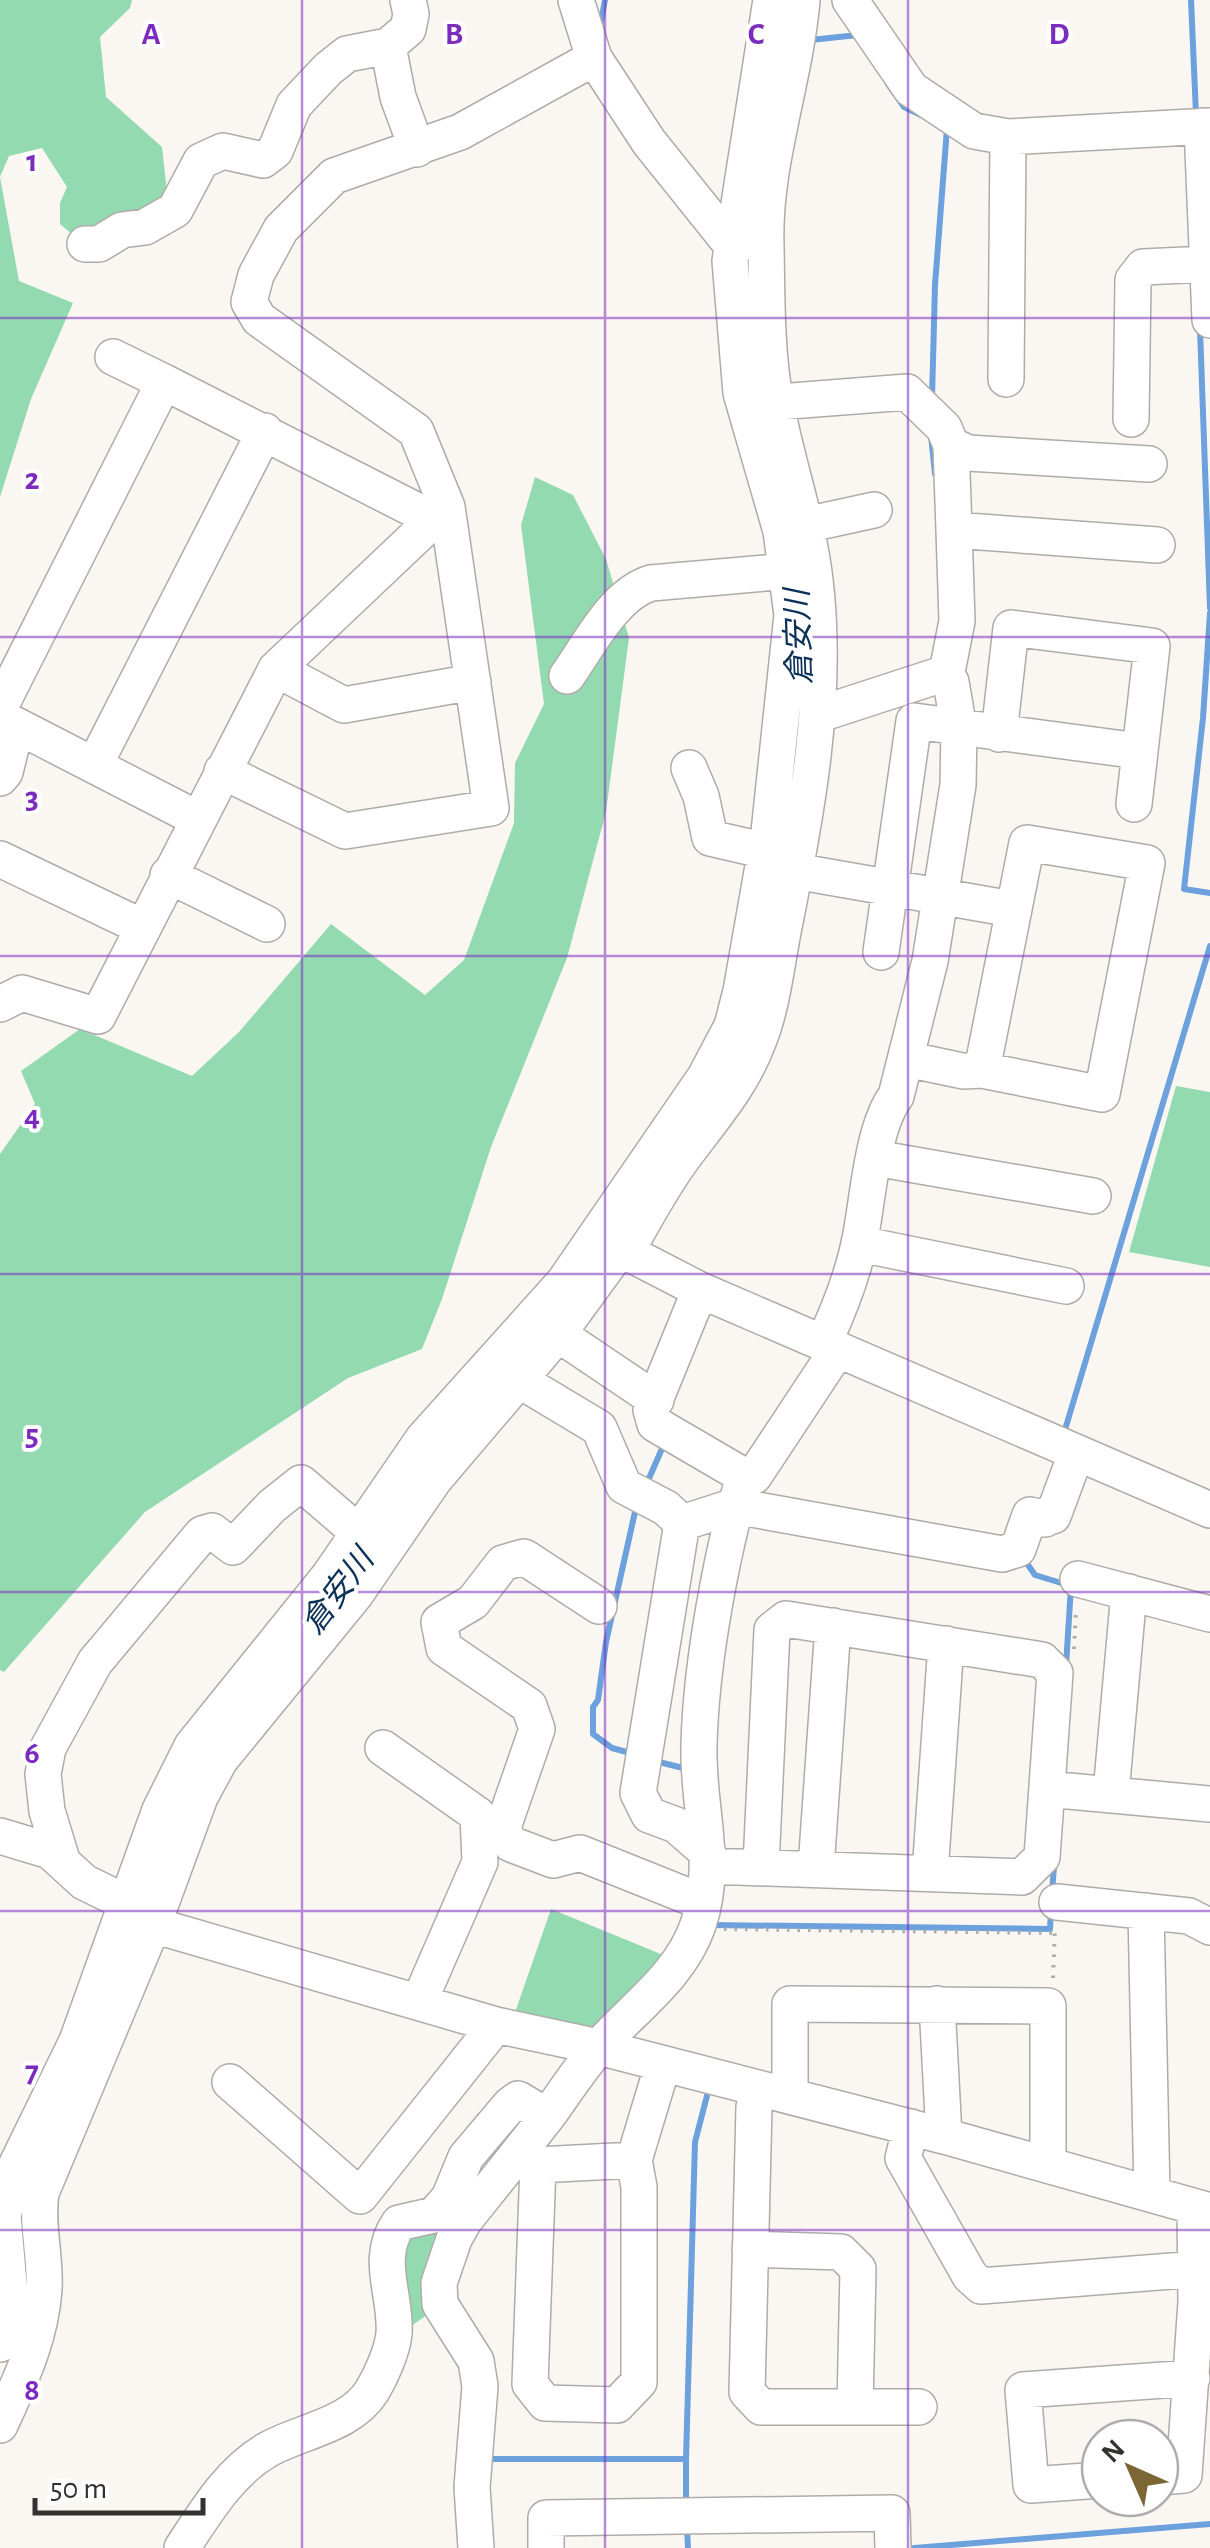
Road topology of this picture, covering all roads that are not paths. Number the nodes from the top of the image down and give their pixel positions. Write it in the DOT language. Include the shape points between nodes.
graph roads {
  1 [pos="408,0"];
  2 [pos="576,0"];
  3 [pos="771,0"];
  4 [pos="802,0"];
  5 [pos="850,0"];
  6 [pos="388,46"];
  7 [pos="594,58"];
  8 [pos="1206,126"];
  9 [pos="1008,136"];
  10 [pos="417,149"];
  11 [pos="748,242"];
  12 [pos="86,244"];
  13 [pos="1200,264"];
  14 [pos="1210,320"];
  15 [pos="113,356"];
  16 [pos="1006,379"];
  17 [pos="164,382"];
  18 [pos="757,400"];
  19 [pos="1132,419"];
  20 [pos="265,432"];
  21 [pos="951,445"];
  22 [pos="1149,464"];
  23 [pos="874,510"];
  24 [pos="440,513"];
  25 [pos="794,527"];
  26 [pos="954,530"];
  27 [pos="1157,545"];
  28 [pos="788,571"];
  29 [pos="276,670"];
  30 [pos="948,673"];
  31 [pos="567,676"];
  32 [pos="472,682"];
  33 [pos="817,715"];
  34 [pos="5,717"];
  35 [pos="959,728"];
  36 [pos="999,734"];
  37 [pos="1140,751"];
  38 [pos="95,764"];
  39 [pos="689,768"];
  40 [pos="222,771"];
  41 [pos="0,778"];
  42 [pos="1134,804"];
  43 [pos="198,819"];
  44 [pos="0,859"];
  45 [pos="777,865"];
  46 [pos="168,874"];
  47 [pos="890,886"];
  48 [pos="943,898"];
  49 [pos="1012,908"];
  50 [pos="266,924"];
  51 [pos="142,927"];
  52 [pos="880,952"];
  53 [pos="0,1004"];
  54 [pos="906,1059"];
  55 [pos="982,1070"];
  56 [pos="875,1158"];
  57 [pos="1093,1196"];
  58 [pos="865,1245"];
  59 [pos="614,1246"];
  60 [pos="1066,1286"];
  61 [pos="700,1290"];
  62 [pos="569,1297"];
  63 [pos="558,1334"];
  64 [pos="829,1340"];
  65 [pos="519,1380"];
  66 [pos="656,1400"];
  67 [pos="1066,1449"];
  68 [pos="741,1499"];
  69 [pos="1210,1510"];
  70 [pos="682,1523"];
  71 [pos="359,1533"];
  72 [pos="1078,1580"];
  73 [pos="1130,1592"];
  74 [pos="599,1606"];
  75 [pos="1210,1614"];
  76 [pos="833,1626"];
  77 [pos="946,1644"];
  78 [pos="383,1748"];
  79 [pos="1047,1789"];
  80 [pos="1111,1793"];
  81 [pos="1210,1804"];
  82 [pos="491,1832"];
  83 [pos="0,1836"];
  84 [pos="705,1854"];
  85 [pos="63,1863"];
  86 [pos="761,1866"];
  87 [pos="816,1868"];
  88 [pos="930,1874"];
  89 [pos="1146,1911"];
  90 [pos="694,1913"];
  91 [pos="144,1915"];
  92 [pos="1056,1918"];
  93 [pos="1210,1927"];
  94 [pos="419,2002"];
  95 [pos="936,2004"];
  96 [pos="496,2025"];
  97 [pos="599,2047"];
  98 [pos="660,2072"];
  99 [pos="230,2082"];
  100 [pos="765,2098"];
  101 [pos="547,2116"];
  102 [pos="917,2137"];
  103 [pos="634,2160"];
  104 [pos="1048,2165"];
  105 [pos="522,2166"];
  106 [pos="1152,2194"];
  107 [pos="1199,2215"];
  108 [pos="750,2248"];
  109 [pos="1197,2269"];
  110 [pos="0,2344"];
  111 [pos="1192,2378"];
  112 [pos="855,2407"];
  113 [pos="919,2407"];
  114 [pos="0,2424"];
  115 [pos="1180,2475"];
  116 [pos="1080,2481"];
  117 [pos="182,2548"];
  118 [pos="476,2548"];
  119 [pos="546,2548"];
  120 [pos="893,2548"];
  1 -- 6 [label="street" via="408,29"];
  2 -- 7 [label="street"];
  3 -- 11 [label="street"];
  4 -- 11 [label="street" via="773,170"];
  5 -- 9 [label="street" via="920,98 974,131"];
  6 -- 10 [label="street"];
  6 -- 12 [label="street" via="347,54 328,69 294,105 274,151 263,160 223,150 201,161 175,210 145,227"];
  7 -- 10 [label="street"];
  7 -- 11 [label="street" via="649,142"];
  8 -- 9 [label="street"];
  8 -- 13 [label="street"];
  9 -- 16 [label="street"];
  10 -- 24 [label="street" via="334,176 281,229 249,302 259,319 416,431"];
  11 -- 18 [label="street"];
  13 -- 14 [label="street"];
  13 -- 19 [label="street" via="1143,267 1132,280"];
  15 -- 17 [label="street"];
  17 -- 20 [label="street"];
  17 -- 34 [label="street"];
  18 -- 21 [label="street" via="906,392 944,428"];
  18 -- 25 [label="street"];
  20 -- 24 [label="street"];
  20 -- 38 [label="street"];
  21 -- 22 [label="street" via="968,452"];
  21 -- 26 [label="street"];
  23 -- 25 [label="street"];
  24 -- 29 [label="street"];
  24 -- 32 [label="street"];
  25 -- 28 [label="street"];
  25 -- 33 [label="street" via="820,638"];
  26 -- 27 [label="street"];
  26 -- 30 [label="street" via="958,606"];
  28 -- 31 [label="street" via="636,588"];
  28 -- 45 [label="street" via="792,615"];
  29 -- 32 [label="street" via="344,705"];
  29 -- 40 [label="street"];
  30 -- 33 [label="street"];
  30 -- 35 [label="street"];
  32 -- 40 [label="street" via="491,808 345,831"];
  33 -- 45 [label="street"];
  34 -- 38 [label="street"];
  34 -- 41 [label="street"];
  35 -- 36 [label="street"];
  35 -- 47 [label="street" via="914,722"];
  35 -- 48 [label="street"];
  36 -- 37 [label="street"];
  36 -- 37 [label="street" via="1011,628 1152,646"];
  37 -- 42 [label="street"];
  38 -- 43 [label="street"];
  39 -- 45 [label="street" via="710,838"];
  40 -- 43 [label="street"];
  43 -- 46 [label="street"];
  44 -- 51 [label="street"];
  45 -- 47 [label="street"];
  45 -- 59 [label="street" via="724,1044"];
  46 -- 50 [label="street"];
  46 -- 51 [label="street"];
  47 -- 48 [label="street"];
  47 -- 52 [label="street"];
  48 -- 49 [label="street"];
  48 -- 54 [label="street"];
  49 -- 55 [label="street"];
  49 -- 55 [label="street" via="1027,844 1147,863 1102,1094"];
  51 -- 53 [label="street" via="98,1016 22,993"];
  54 -- 55 [label="street"];
  54 -- 56 [label="street"];
  56 -- 57 [label="street"];
  56 -- 58 [label="street"];
  58 -- 60 [label="street"];
  58 -- 64 [label="street"];
  59 -- 61 [label="street"];
  59 -- 62 [label="street"];
  61 -- 64 [label="street"];
  61 -- 66 [label="street"];
  62 -- 63 [label="street"];
  62 -- 71 [label="street" via="423,1440"];
  63 -- 65 [label="street"];
  63 -- 66 [label="street"];
  64 -- 67 [label="street"];
  64 -- 68 [label="street"];
  65 -- 70 [label="street" via="600,1428 624,1486"];
  65 -- 91 [label="street" via="445,1465 355,1595 220,1760"];
  66 -- 68 [label="street" via="650,1410 655,1424"];
  67 -- 68 [label="street" via="1054,1516 1030,1515 1018,1549 1002,1554"];
  67 -- 69 [label="street"];
  68 -- 70 [label="street"];
  68 -- 84 [label="street" via="717,1604 699,1740"];
  70 -- 84 [label="street" via="638,1793 650,1814 676,1826"];
  71 -- 85 [label="street" via="301,1483 233,1547 212,1531 202,1534 95,1662 48,1748 42,1774"];
  71 -- 91 [label="street" via="192,1746 160,1810"];
  72 -- 73 [label="street"];
  73 -- 75 [label="street"];
  73 -- 80 [label="street"];
  74 -- 82 [label="street" via="524,1558 503,1563 472,1602 439,1622 444,1648 529,1706 538,1729"];
  76 -- 77 [label="street"];
  76 -- 86 [label="street" via="786,1618 772,1630"];
  76 -- 87 [label="street"];
  77 -- 79 [label="street" via="1042,1660 1055,1673"];
  77 -- 88 [label="street"];
  78 -- 82 [label="street" via="478,1814"];
  79 -- 80 [label="street"];
  79 -- 88 [label="street" via="1042,1857 1022,1878"];
  80 -- 81 [label="street"];
  82 -- 90 [label="street" via="553,1860 580,1854"];
  82 -- 94 [label="street"];
  83 -- 85 [label="street" via="50,1851"];
  84 -- 86 [label="street"];
  84 -- 90 [label="street"];
  85 -- 91 [label="street"];
  86 -- 87 [label="street"];
  87 -- 88 [label="street"];
  89 -- 92 [label="street"];
  89 -- 93 [label="street" via="1189,1916"];
  89 -- 106 [label="street"];
  90 -- 97 [label="street" via="685,1953"];
  91 -- 94 [label="street"];
  91 -- 110 [label="street" via="13,2172 3,2216 10,2307"];
  91 -- 114 [label="street" via="41,2193 39,2324"];
  94 -- 96 [label="street"];
  95 -- 100 [label="street" via="790,2004"];
  95 -- 102 [label="street"];
  95 -- 104 [label="street" via="1048,2006"];
  96 -- 97 [label="street"];
  96 -- 99 [label="street" via="360,2196"];
  97 -- 98 [label="street"];
  97 -- 101 [label="street"];
  98 -- 100 [label="street"];
  98 -- 103 [label="street"];
  100 -- 102 [label="street"];
  100 -- 108 [label="street"];
  101 -- 105 [label="street"];
  101 -- 117 [label="street" via="518,2099 510,2105 466,2157 434,2215 399,2223 388,2238 394,2334 370,2395 349,2414 250,2463"];
  102 -- 104 [label="street"];
  102 -- 109 [label="street" via="903,2158 981,2286"];
  103 -- 105 [label="street"];
  103 -- 105 [label="street" via="640,2188 639,2382 617,2404 544,2404 530,2384"];
  104 -- 106 [label="street"];
  105 -- 118 [label="street" via="454,2240 439,2283 440,2304 476,2361 480,2386 472,2487"];
  106 -- 107 [label="street"];
  107 -- 109 [label="street"];
  108 -- 112 [label="street" via="841,2252 858,2269"];
  108 -- 112 [label="street" via="747,2392 761,2406"];
  109 -- 111 [label="street"];
  111 -- 115 [label="street"];
  111 -- 116 [label="street" via="1022,2390 1031,2485"];
  112 -- 113 [label="street"];
  119 -- 120 [label="street" via="546,2518 892,2513"];
}
